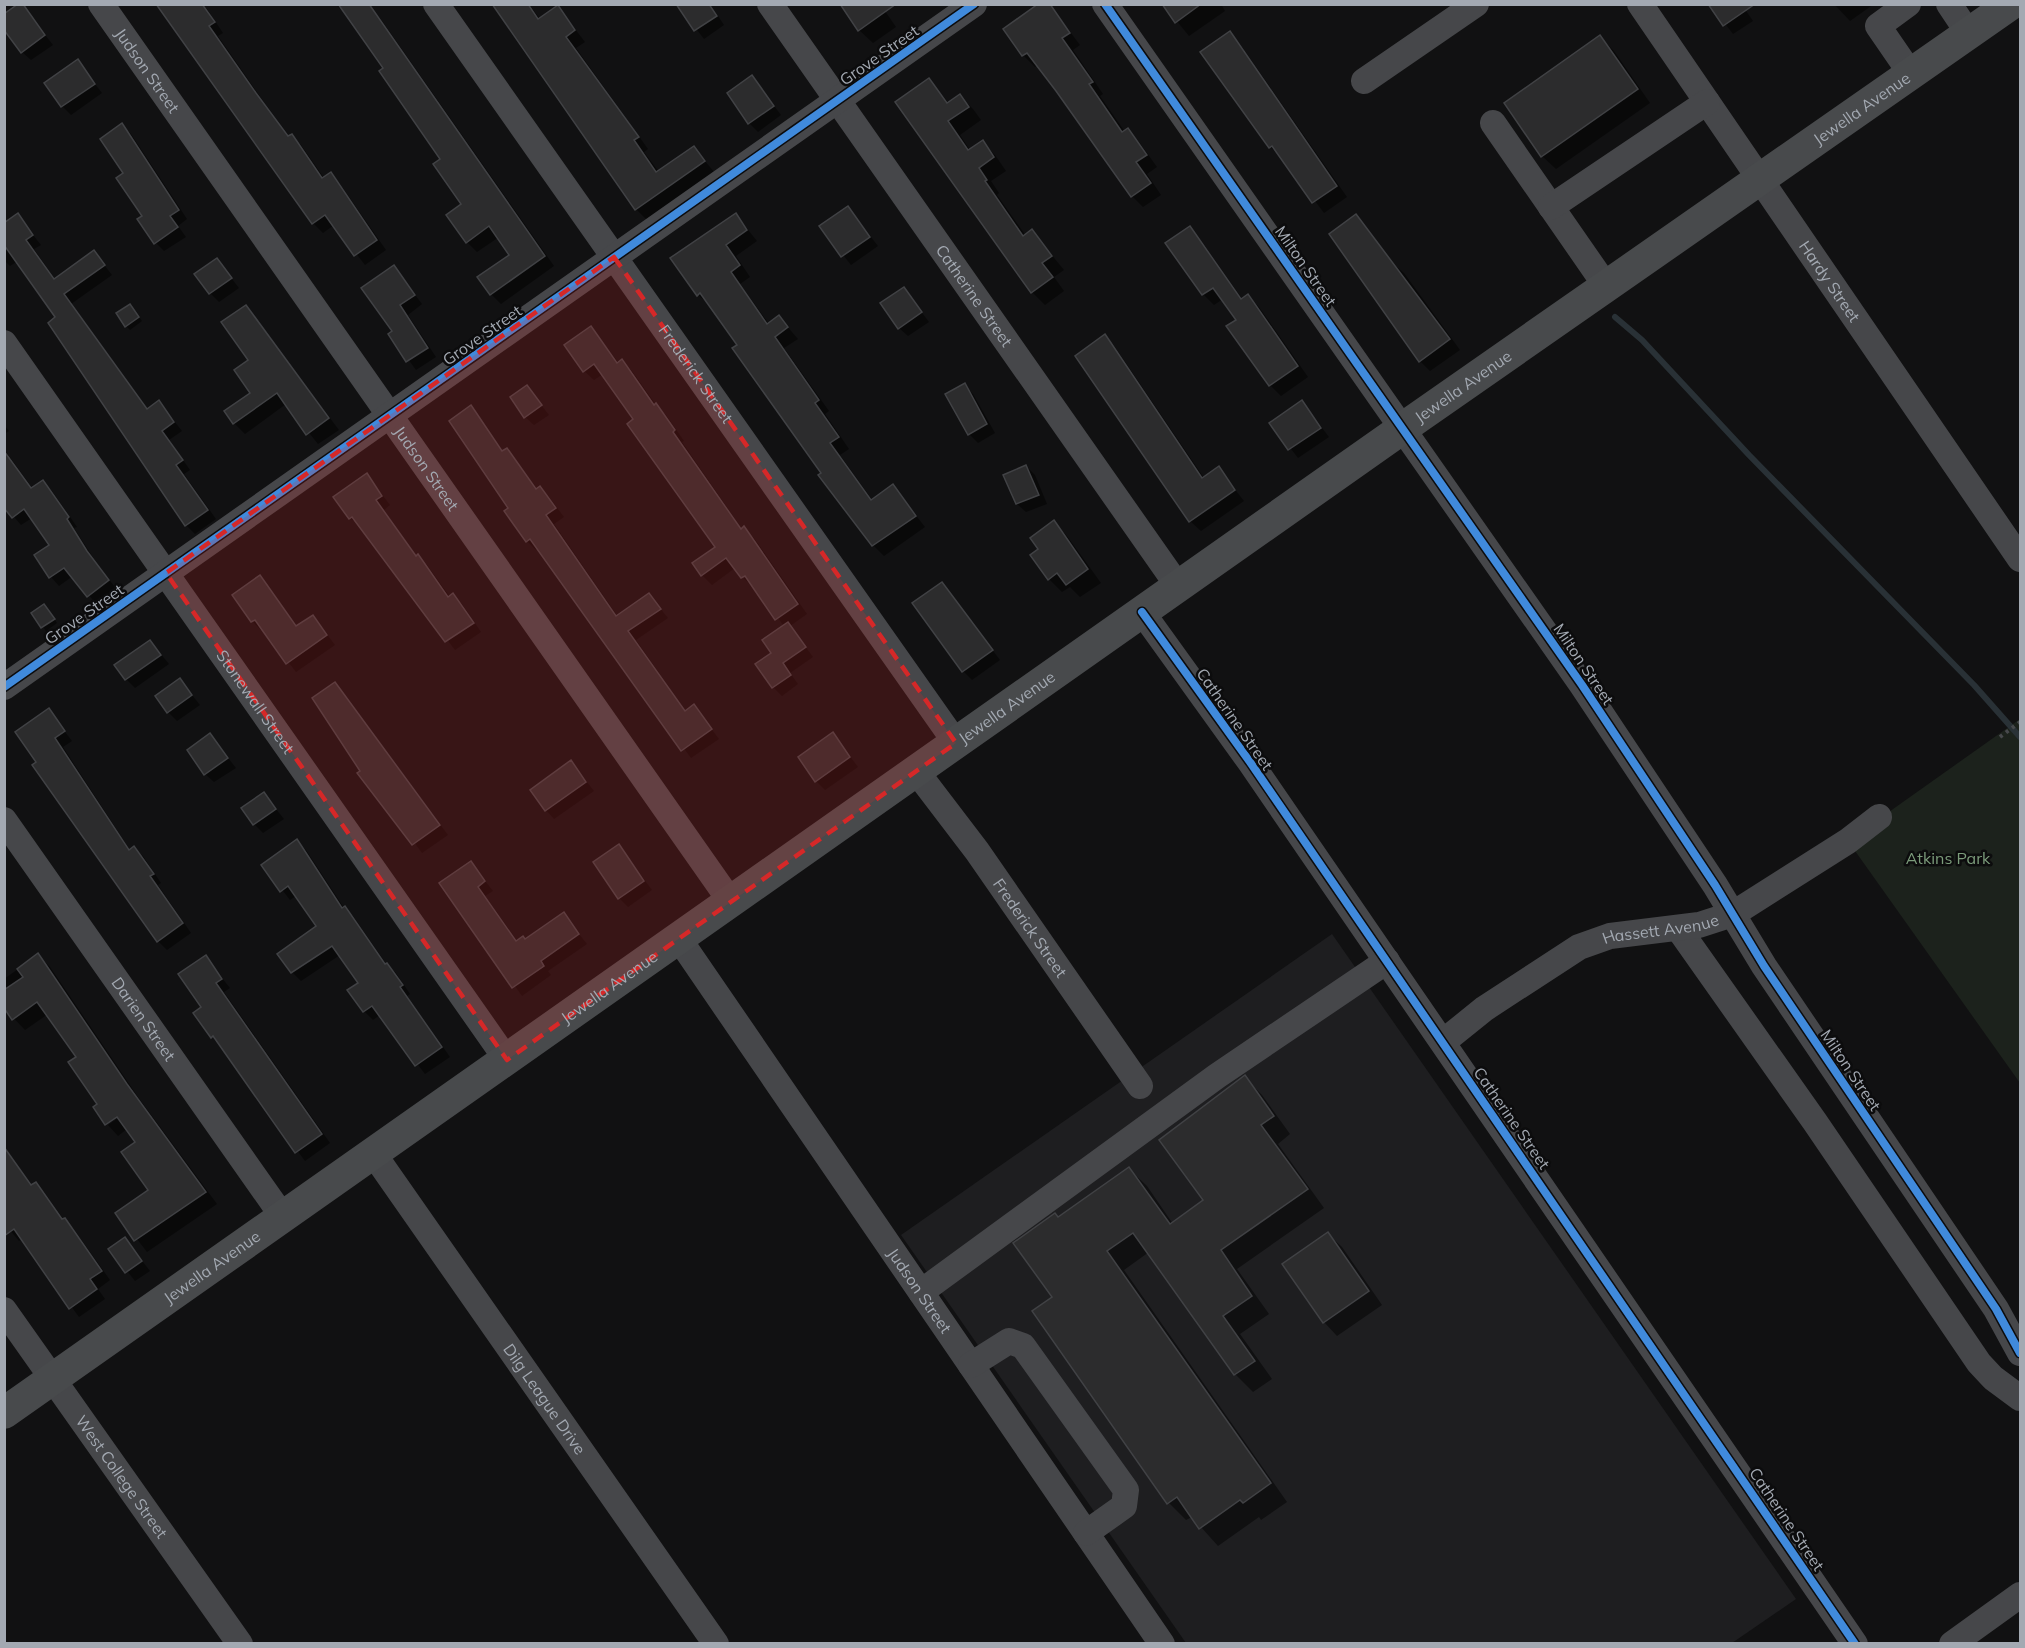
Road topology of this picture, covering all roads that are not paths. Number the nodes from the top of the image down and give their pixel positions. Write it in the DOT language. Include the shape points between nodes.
graph roads {
  1 [pos="100,4"];
  2 [pos="436,4"];
  3 [pos="770,4"];
  4 [pos="974,4"];
  5 [pos="1105,4"];
  6 [pos="1476,4"];
  7 [pos="1640,4"];
  8 [pos="1908,4"];
  9 [pos="1949,4"];
  10 [pos="2010,4"];
  11 [pos="1969,34"];
  12 [pos="1911,74"];
  13 [pos="1364,81"];
  14 [pos="838,101"];
  15 [pos="1707,102"];
  16 [pos="1493,123"];
  17 [pos="1760,178"];
  18 [pos="1551,207"];
  19 [pos="614,257"];
  20 [pos="1606,286"];
  21 [pos="4,343"];
  22 [pos="389,417"];
  23 [pos="1403,428"];
  24 [pos="2020,559"];
  25 [pos="166,573"];
  26 [pos="1178,586"];
  27 [pos="1142,612"];
  28 [pos="4,687"];
  29 [pos="956,743"];
  30 [pos="916,771"];
  31 [pos="1879,817"];
  32 [pos="4,820"];
  33 [pos="730,902"];
  34 [pos="1733,915"];
  35 [pos="1677,928"];
  36 [pos="679,939"];
  37 [pos="1387,961"];
  38 [pos="1443,1042"];
  39 [pos="507,1060"];
  40 [pos="1140,1086"];
  41 [pos="373,1153"];
  42 [pos="283,1217"];
  43 [pos="921,1292"];
  44 [pos="4,1310"];
  45 [pos="2020,1353"];
  46 [pos="971,1365"];
  47 [pos="53,1379"];
  48 [pos="2020,1398"];
  49 [pos="4,1413"];
  50 [pos="1086,1533"];
  51 [pos="2020,1595"];
  52 [pos="240,1644"];
  53 [pos="716,1644"];
  54 [pos="1162,1644"];
  55 [pos="1855,1644"];
  56 [pos="1952,1644"];
  1 -- 22 [label="street, Judson Street"];
  2 -- 19 [label="street, Frederick Street"];
  3 -- 14 [label="street, Catherine Street"];
  4 -- 14 [label="street, Grove Street"];
  5 -- 23 [label="street, Milton Street"];
  6 -- 13 [label="street"];
  7 -- 15 [label="street, Hardy Street"];
  8 -- 12 [label="street" via="1878,26"];
  9 -- 11 [label="street"];
  10 -- 11 [label="main road, Jewella Avenue"];
  11 -- 12 [label="main road, Jewella Avenue"];
  12 -- 17 [label="main road, Jewella Avenue"];
  14 -- 19 [label="street, Grove Street"];
  14 -- 26 [label="street, Catherine Street"];
  15 -- 17 [label="street, Hardy Street"];
  15 -- 18 [label="street"];
  16 -- 18 [label="street"];
  17 -- 20 [label="main road, Jewella Avenue"];
  17 -- 24 [label="street, Hardy Street"];
  18 -- 20 [label="street"];
  19 -- 22 [label="street, Grove Street"];
  19 -- 29 [label="street, Frederick Street"];
  20 -- 23 [label="main road, Jewella Avenue"];
  21 -- 25 [label="street, Stonewall Street"];
  22 -- 25 [label="street, Grove Street"];
  22 -- 33 [label="street, Judson Street"];
  23 -- 26 [label="main road, Jewella Avenue"];
  23 -- 34 [label="street, Milton Street" via="1582,685"];
  25 -- 28 [label="street, Grove Street"];
  25 -- 39 [label="street, Stonewall Street"];
  26 -- 27 [label="main road, Jewella Avenue"];
  27 -- 29 [label="main road, Jewella Avenue"];
  27 -- 37 [label="street, Catherine Street"];
  29 -- 30 [label="main road, Jewella Avenue"];
  30 -- 33 [label="main road, Jewella Avenue"];
  30 -- 40 [label="street, Frederick Street" via="977,851"];
  31 -- 34 [label="street, Hassett Avenue"];
  32 -- 42 [label="street, Darien Street"];
  33 -- 36 [label="main road, Jewella Avenue"];
  34 -- 35 [label="street, Hassett Avenue"];
  34 -- 45 [label="street, Milton Street" via="1996,1309"];
  35 -- 38 [label="street, Hassett Avenue" via="1610,936 1580,947 1484,1009"];
  35 -- 48 [label="street" via="1979,1363"];
  36 -- 39 [label="main road, Jewella Avenue"];
  36 -- 43 [label="street, Judson Street"];
  37 -- 38 [label="street, Catherine Street"];
  37 -- 43 [label="street" via="1217,1076"];
  38 -- 55 [label="street, Catherine Street"];
  39 -- 41 [label="main road, Jewella Avenue"];
  41 -- 42 [label="main road, Jewella Avenue"];
  41 -- 53 [label="street, Dilg League Drive"];
  42 -- 47 [label="main road, Jewella Avenue"];
  43 -- 46 [label="street, Judson Street"];
  44 -- 47 [label="street, West College Street"];
  46 -- 50 [label="street, Judson Street"];
  46 -- 50 [label="street" via="1009,1341 1023,1346 1126,1490 1124,1506"];
  47 -- 49 [label="main road, Jewella Avenue"];
  47 -- 52 [label="street, West College Street"];
  50 -- 54 [label="street, Judson Street"];
  51 -- 56 [label="street"];
}
